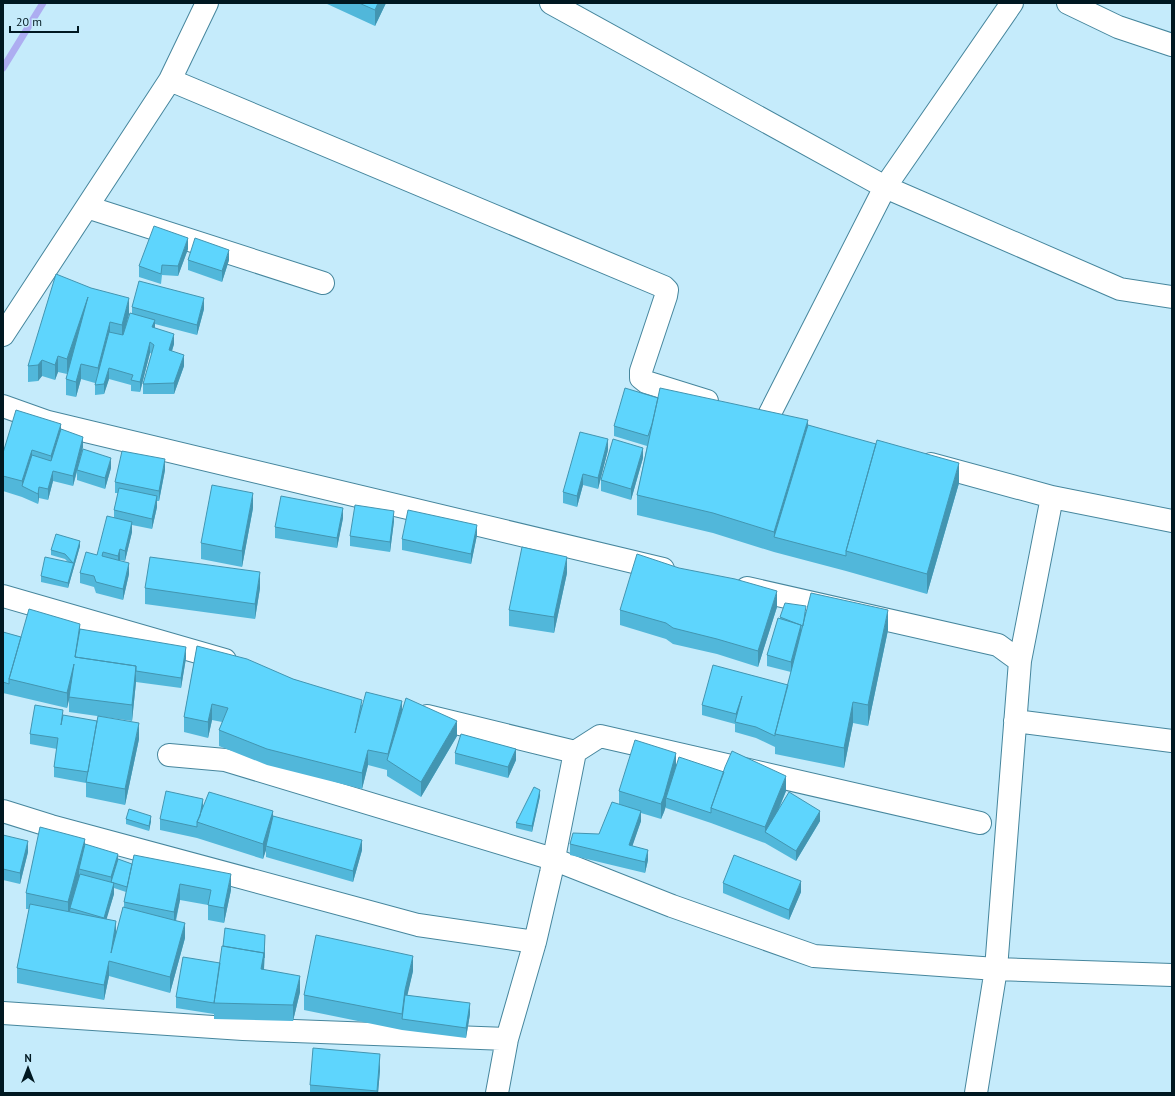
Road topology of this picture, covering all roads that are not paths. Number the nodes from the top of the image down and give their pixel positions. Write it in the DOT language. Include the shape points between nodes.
graph roads {
  1 [pos="207,3"];
  2 [pos="551,3"];
  3 [pos="1012,3"];
  4 [pos="1068,3"];
  5 [pos="1172,45"];
  6 [pos="170,80"];
  7 [pos="885,187"];
  8 [pos="86,207"];
  9 [pos="323,283"];
  10 [pos="1172,297"];
  11 [pos="3,335"];
  12 [pos="3,406"];
  13 [pos="729,408"];
  14 [pos="790,426"];
  15 [pos="913,459"];
  16 [pos="1052,497"];
  17 [pos="1172,521"];
  18 [pos="679,573"];
  19 [pos="725,583"];
  20 [pos="3,596"];
  21 [pos="1020,661"];
  22 [pos="247,667"];
  23 [pos="407,711"];
  24 [pos="1016,722"];
  25 [pos="1172,741"];
  26 [pos="575,752"];
  27 [pos="170,755"];
  28 [pos="3,811"];
  29 [pos="980,823"];
  30 [pos="553,859"];
  31 [pos="535,942"];
  32 [pos="996,969"];
  33 [pos="1172,975"];
  34 [pos="3,1013"];
  35 [pos="507,1039"];
  36 [pos="497,1093"];
  37 [pos="976,1093"];
  1 -- 6 [label="street"];
  2 -- 7 [label="street"];
  3 -- 7 [label="street"];
  4 -- 5 [label="street" via="1118,27"];
  6 -- 8 [label="street"];
  6 -- 13 [label="street" via="664,287 667,290 666,296 641,371 641,378 646,382"];
  7 -- 10 [label="street" via="1120,289"];
  7 -- 14 [label="street" via="759,417"];
  8 -- 9 [label="street"];
  8 -- 11 [label="street"];
  12 -- 18 [label="street" via="48,422"];
  15 -- 16 [label="street"];
  16 -- 17 [label="street"];
  16 -- 21 [label="street"];
  19 -- 21 [label="street" via="998,645"];
  20 -- 22 [label="street"];
  21 -- 24 [label="street"];
  23 -- 26 [label="street"];
  24 -- 25 [label="street"];
  24 -- 32 [label="street"];
  26 -- 29 [label="street" via="600,736"];
  26 -- 30 [label="street"];
  27 -- 30 [label="street" via="225,760"];
  28 -- 31 [label="street" via="418,925"];
  30 -- 31 [label="street"];
  30 -- 32 [label="street" via="672,906 814,956"];
  31 -- 35 [label="street"];
  32 -- 33 [label="street"];
  32 -- 37 [label="street"];
  34 -- 35 [label="street" via="243,1029"];
  35 -- 36 [label="street"];
}
